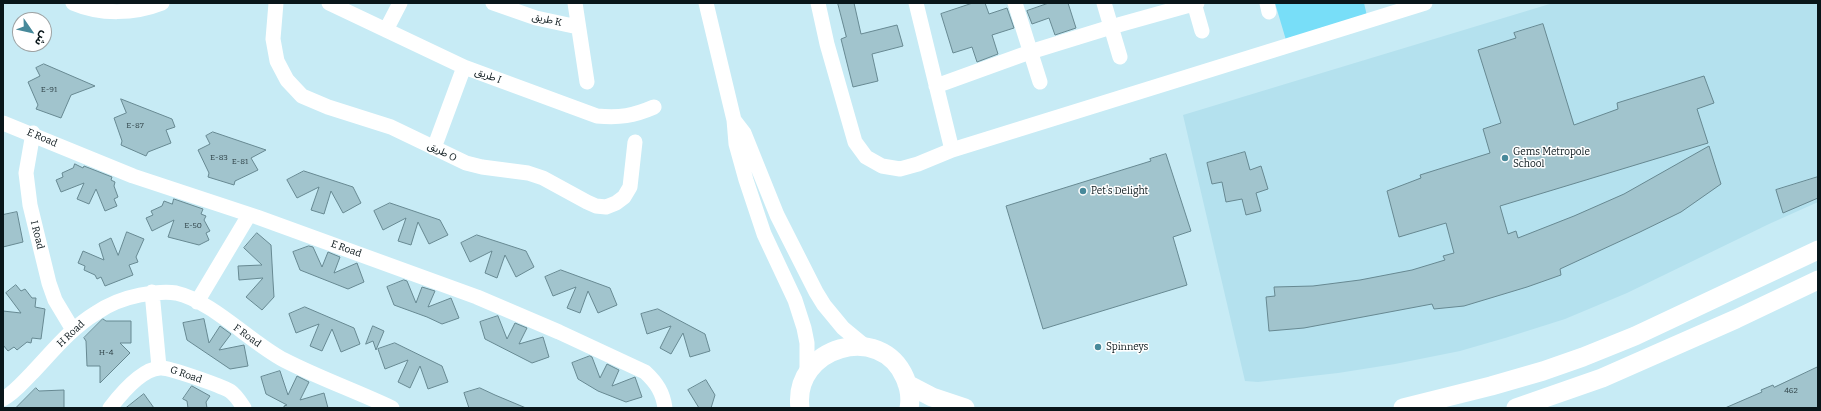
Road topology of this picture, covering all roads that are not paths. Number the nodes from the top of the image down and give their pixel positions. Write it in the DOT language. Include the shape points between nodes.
graph roads {
  1 [pos="73,3"];
  2 [pos="162,3"];
  3 [pos="276,3"];
  4 [pos="329,3"];
  5 [pos="400,3"];
  6 [pos="493,3"];
  7 [pos="575,3"];
  8 [pos="706,3"];
  9 [pos="818,3"];
  10 [pos="916,3"];
  11 [pos="1015,3"];
  12 [pos="1104,3"];
  13 [pos="1195,3"];
  14 [pos="1425,3"];
  15 [pos="1111,26"];
  16 [pos="578,27"];
  17 [pos="386,30"];
  18 [pos="1202,31"];
  19 [pos="1030,52"];
  20 [pos="1120,57"];
  21 [pos="464,68"];
  22 [pos="588,82"];
  23 [pos="1040,82"];
  24 [pos="936,86"];
  25 [pos="654,107"];
  26 [pos="734,120"];
  27 [pos="3,123"];
  28 [pos="32,134"];
  29 [pos="635,142"];
  30 [pos="434,148"];
  31 [pos="952,150"];
  32 [pos="250,215"];
  33 [pos="1818,250"];
  34 [pos="1818,280"];
  35 [pos="152,292"];
  36 [pos="197,302"];
  37 [pos="73,330"];
  38 [pos="866,347"];
  39 [pos="159,367"];
  40 [pos="807,372"];
  41 [pos="907,384"];
  42 [pos="3,399"];
  43 [pos="110,408"];
  44 [pos="244,408"];
  45 [pos="392,408"];
  46 [pos="665,408"];
  47 [pos="800,408"];
  48 [pos="909,408"];
  49 [pos="965,408"];
  50 [pos="1403,408"];
  51 [pos="1516,408"];
  1 -- 2 [label="street" via="100,10 124,12"];
  3 -- 30 [label="street, طريق O" via="273,39 277,61 287,80 302,96 328,107 391,126"];
  4 -- 17 [label="street, طريق I"];
  5 -- 17 [label="street"];
  6 -- 16 [label="street, طريق K" via="536,18"];
  7 -- 16 [label="street, طريق K"];
  8 -- 26 [label="street"];
  9 -- 31 [label="street" via="855,142 866,157 882,166 900,169"];
  10 -- 24 [label="street"];
  11 -- 19 [label="street"];
  12 -- 15 [label="street"];
  13 -- 15 [label="street"];
  13 -- 18 [label="street"];
  14 -- 31 [label="street"];
  15 -- 19 [label="street"];
  15 -- 20 [label="street"];
  16 -- 22 [label="street, طريق K"];
  17 -- 21 [label="street, طريق I"];
  19 -- 23 [label="street"];
  19 -- 24 [label="street"];
  21 -- 25 [label="street, طريق I" via="597,116 617,118 636,115"];
  21 -- 30 [label="street"];
  24 -- 31 [label="street"];
  26 -- 38 [label="street" via="744,133 777,215 816,292 838,322"];
  26 -- 40 [label="street" via="736,144 754,207 800,314 807,343"];
  27 -- 28 [label="street, E Road"];
  28 -- 32 [label="street, E Road" via="134,176"];
  28 -- 37 [label="street, I Road" via="26,173 30,205 49,283"];
  29 -- 30 [label="street, طريق O" via="630,187 616,203 606,207 587,202 543,178 528,173 466,163"];
  32 -- 36 [label="street"];
  32 -- 46 [label="street, E Road" via="477,297 633,366 645,372 655,382 662,394"];
  33 -- 50 [label="street" via="1635,336 1583,357 1506,382"];
  34 -- 51 [label="street" via="1609,375"];
  35 -- 36 [label="street, H Road" via="176,293"];
  35 -- 37 [label="street, H Road" via="113,303"];
  35 -- 39 [label="street"];
  36 -- 45 [label="street, F Road" via="283,359"];
  37 -- 42 [label="street, H Road" via="19,387"];
  38 -- 40 [label="street" via="851,346 830,351"];
  38 -- 41 [label="street" via="890,358"];
  39 -- 43 [label="street, G Road" via="131,384"];
  39 -- 44 [label="street, G Road" via="174,370 231,392"];
  40 -- 47 [label="street" via="800,392"];
  41 -- 48 [label="street"];
  41 -- 49 [label="street" via="932,397"];
}
